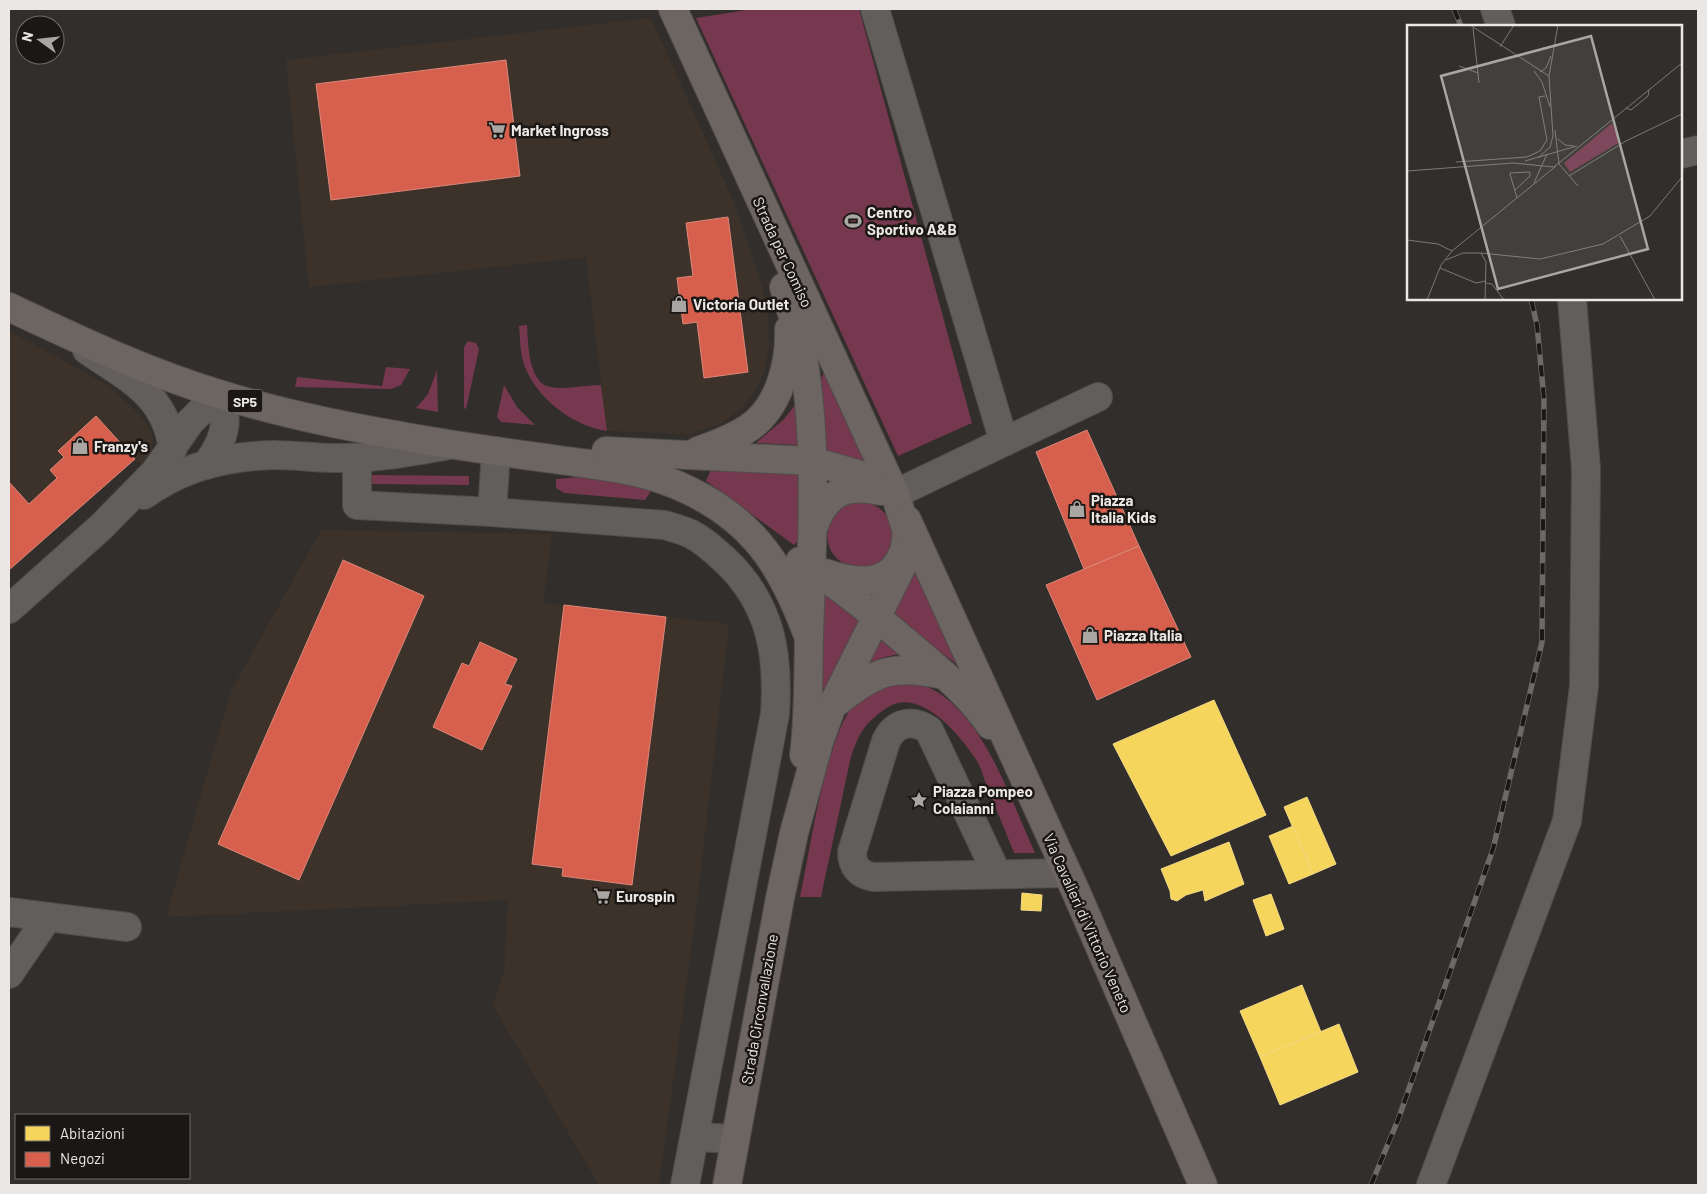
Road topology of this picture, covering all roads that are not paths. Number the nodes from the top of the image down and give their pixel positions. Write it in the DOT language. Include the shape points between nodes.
graph roads {
  1 [pos="672,9"];
  2 [pos="875,9"];
  3 [pos="1495,9"];
  4 [pos="1501,25"];
  5 [pos="1698,150"];
  6 [pos="1682,154"];
  7 [pos="755,192"];
  8 [pos="788,300"];
  9 [pos="1572,300"];
  10 [pos="9,307"];
  11 [pos="55,328"];
  12 [pos="218,394"];
  13 [pos="1098,397"];
  14 [pos="1004,442"];
  15 [pos="453,445"];
  16 [pos="173,448"];
  17 [pos="496,451"];
  18 [pos="687,454"];
  19 [pos="357,458"];
  20 [pos="812,461"];
  21 [pos="206,465"];
  22 [pos="895,496"];
  23 [pos="492,512"];
  24 [pos="101,527"];
  25 [pos="745,527"];
  26 [pos="813,528"];
  27 [pos="906,547"];
  28 [pos="812,568"];
  29 [pos="9,609"];
  30 [pos="878,618"];
  31 [pos="809,638"];
  32 [pos="946,676"];
  33 [pos="832,706"];
  34 [pos="1020,767"];
  35 [pos="794,833"];
  36 [pos="1066,872"];
  37 [pos="996,874"];
  38 [pos="9,912"];
  39 [pos="48,917"];
  40 [pos="128,927"];
  41 [pos="9,974"];
  42 [pos="695,1137"];
  43 [pos="735,1139"];
  44 [pos="686,1185"];
  45 [pos="727,1185"];
  46 [pos="1204,1185"];
  47 [pos="1431,1185"];
  1 -- 7 [label="main road, Strada per Comiso"];
  2 -- 14 [label="street"];
  3 -- 4 [label="street"];
  5 -- 6 [label="street"];
  7 -- 8 [label="main road"];
  7 -- 22 [label="main road, Strada per Comiso"];
  8 -- 18 [label="main road" via="789,341 784,370 766,412 749,428 727,440"];
  8 -- 20 [label="main road" via="804,366"];
  9 -- 47 [label="street" via="1586,478 1584,686 1568,821"];
  10 -- 11 [label="main road, SP5"];
  11 -- 12 [label="main road, SP5" via="115,356"];
  11 -- 16 [label="street" via="154,399 167,422"];
  12 -- 15 [label="main road, SP5" via="322,420"];
  12 -- 16 [label="street" via="190,422"];
  12 -- 21 [label="street" via="224,404 226,418 223,437"];
  13 -- 14 [label="street"];
  14 -- 22 [label="street"];
  15 -- 17 [label="main road, SP5"];
  15 -- 19 [label="street"];
  16 -- 24 [label="street" via="155,472"];
  17 -- 18 [label="main road"];
  17 -- 23 [label="street"];
  17 -- 25 [label="main road" via="644,473 692,491"];
  18 -- 20 [label="main road"];
  19 -- 21 [label="street" via="274,455"];
  19 -- 23 [label="street" via="357,505"];
  20 -- 22 [label="main road" via="857,474"];
  20 -- 26 [label="main road"];
  21 -- 24 [label="street" via="156,486"];
  22 -- 26 [label="main road" via="854,488 836,494 822,506"];
  22 -- 27 [label="main road" via="907,532"];
  22 -- 34 [label="main road, Via Cavalieri di Vittorio Veneto" via="920,544"];
  23 -- 42 [label="street" via="665,525 691,533 740,575 762,608 771,639 777,682 775,714"];
  24 -- 29 [label="street"];
  25 -- 28 [label="main road"];
  25 -- 31 [label="main road" via="769,554 784,578"];
  26 -- 28 [label="main road"];
  27 -- 28 [label="main road" via="899,562 874,580 858,582"];
  27 -- 30 [label="main road" via="902,566"];
  28 -- 30 [label="main road"];
  28 -- 31 [label="main road"];
  30 -- 32 [label="main road"];
  30 -- 33 [label="main road"];
  31 -- 35 [label="main road" via="808,705"];
  32 -- 33 [label="main road" via="916,669 897,669 859,685"];
  32 -- 34 [label="main road" via="985,717"];
  33 -- 35 [label="main road"];
  34 -- 36 [label="main road, Via Cavalieri di Vittorio Veneto"];
  35 -- 43 [label="main road, Strada Circonvallazione"];
  36 -- 37 [label="street"];
  36 -- 46 [label="main road, Via Cavalieri di Vittorio Veneto"];
  37 -- 37 [label="street" via="929,730 913,723 896,727 886,741 854,845 852,859 855,867 866,876 874,877"];
  38 -- 39 [label="street"];
  39 -- 40 [label="street"];
  39 -- 41 [label="street"];
  42 -- 43 [label="street"];
  42 -- 44 [label="street"];
  43 -- 45 [label="main road, Strada Circonvallazione"];
}
